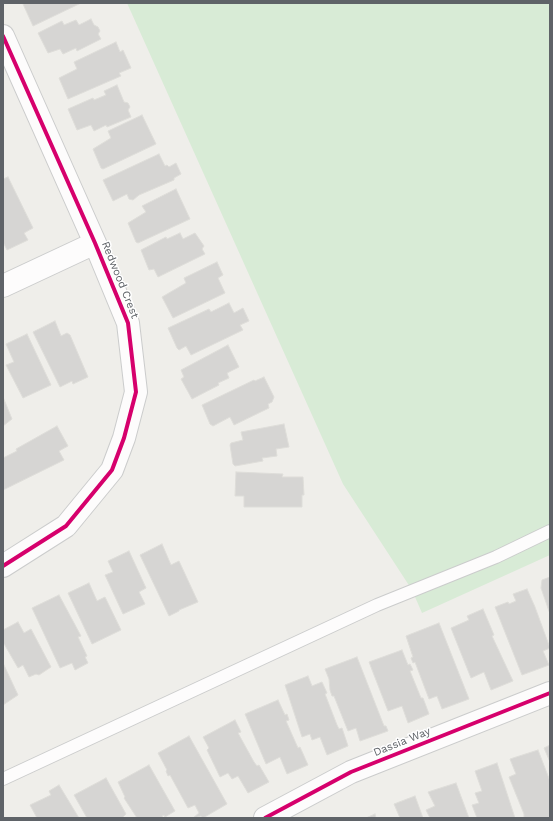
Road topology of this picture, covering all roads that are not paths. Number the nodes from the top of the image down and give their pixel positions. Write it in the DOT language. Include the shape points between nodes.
graph roads {
  1 [pos="3,36"];
  2 [pos="95,243"];
  3 [pos="3,286"];
  4 [pos="550,531"];
  5 [pos="3,566"];
  6 [pos="550,693"];
  7 [pos="3,780"];
  8 [pos="265,818"];
  1 -- 2 [label="street, Redwood Crest"];
  2 -- 3 [label="street"];
  2 -- 5 [label="street, Redwood Crest" via="128,323 136,392 124,438 112,470 66,526"];
  4 -- 7 [label="lane" via="496,557 377,605"];
  6 -- 8 [label="street, Dassia Way" via="351,772"];
}
